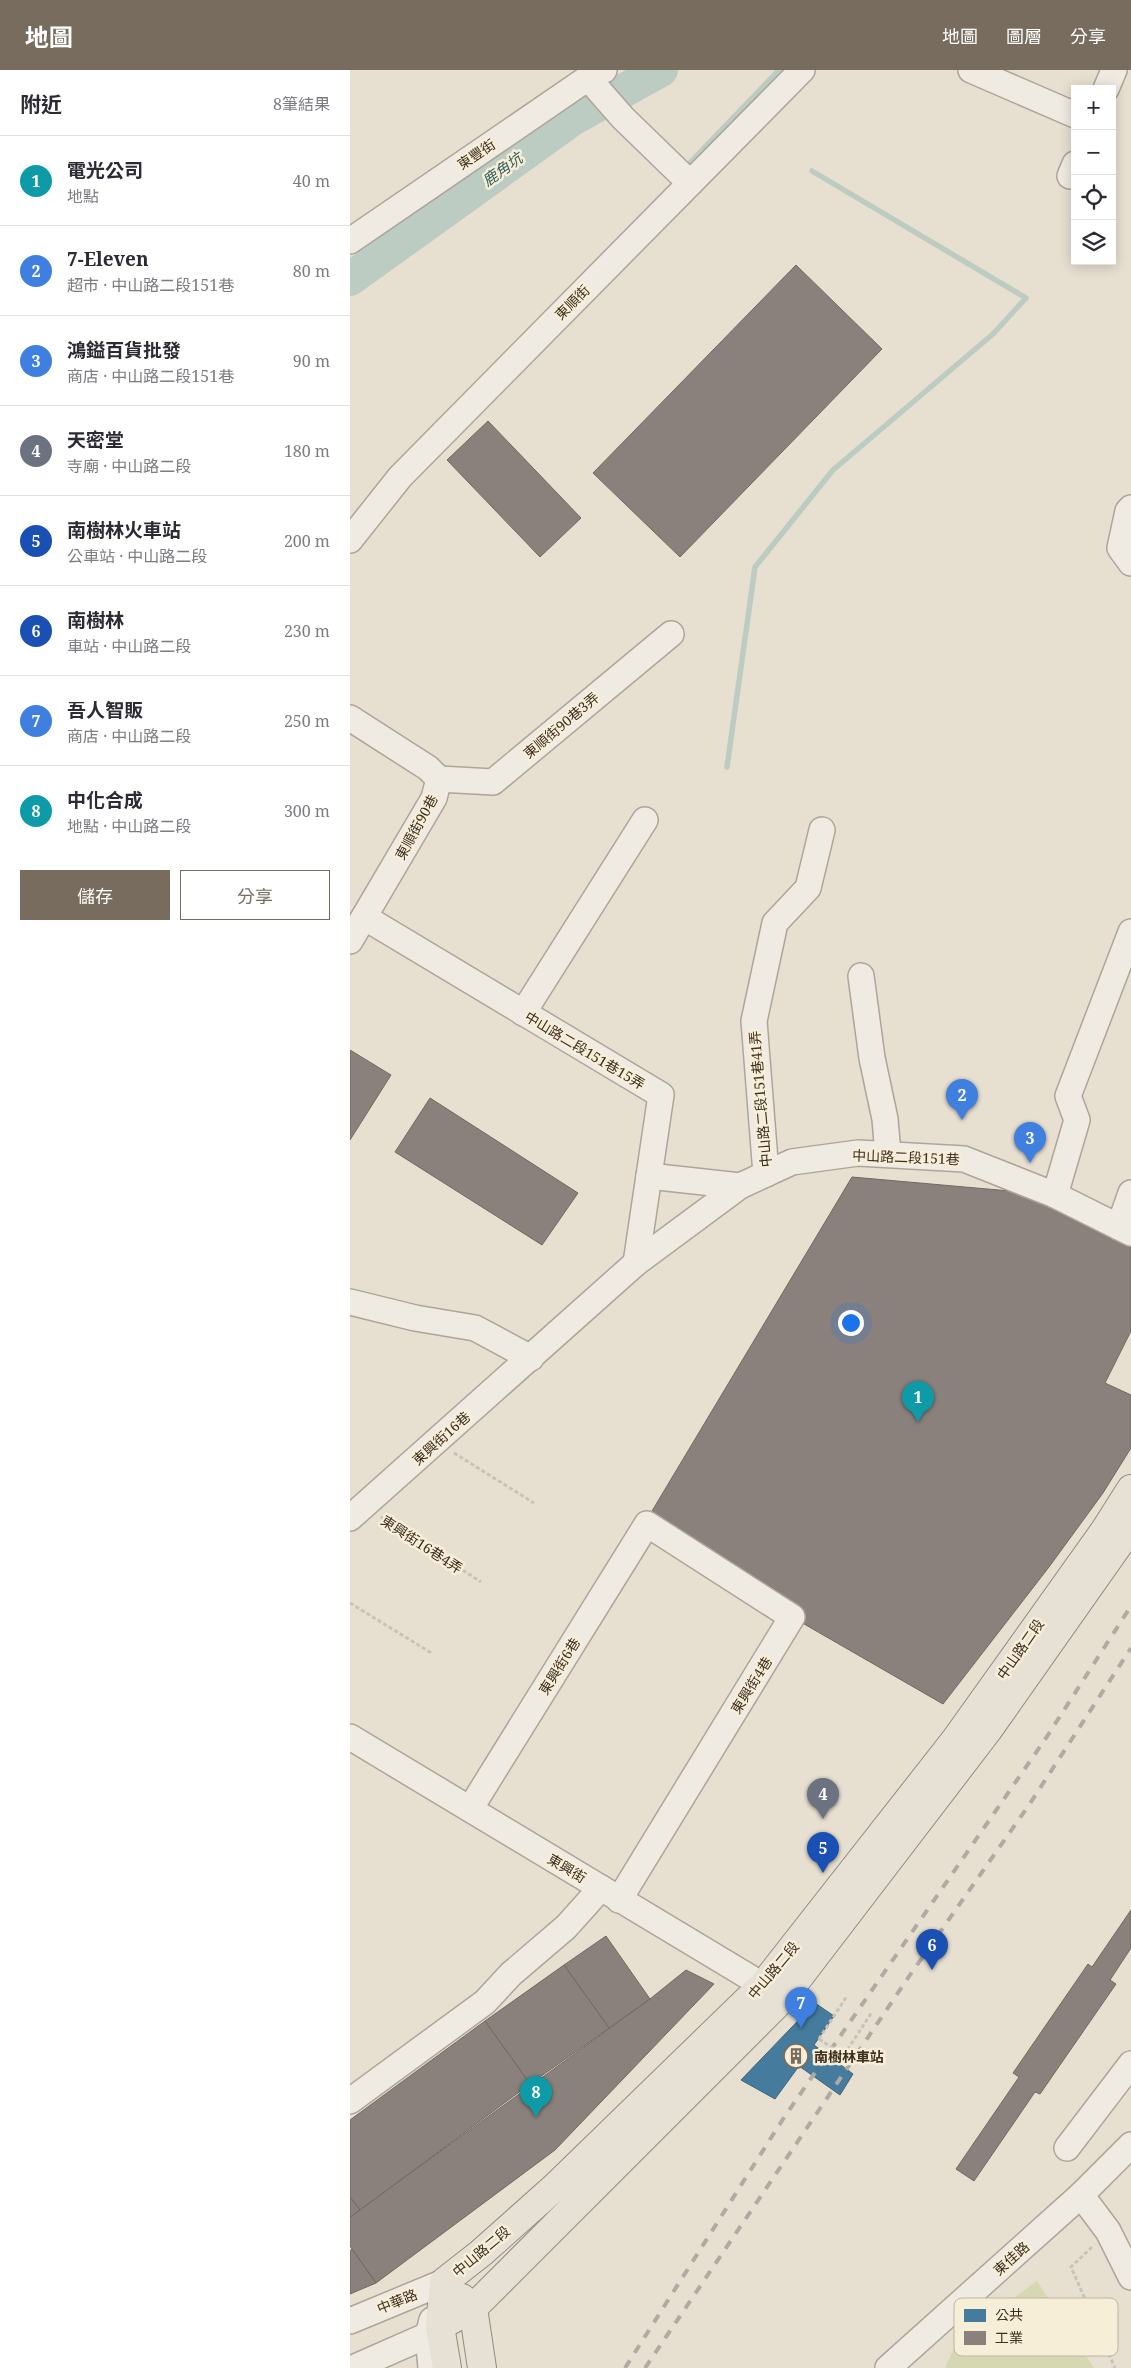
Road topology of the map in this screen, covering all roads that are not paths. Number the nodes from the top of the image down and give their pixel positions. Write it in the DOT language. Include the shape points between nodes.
graph roads {
  1 [pos="802,70"];
  2 [pos="971,70"];
  3 [pos="1114,70"];
  4 [pos="596,79"];
  5 [pos="1108,85"];
  6 [pos="1071,113"];
  7 [pos="690,183"];
  8 [pos="350,241"];
  9 [pos="1131,508"];
  10 [pos="350,540"];
  11 [pos="1131,563"];
  12 [pos="671,634"];
  13 [pos="350,718"];
  14 [pos="440,779"];
  15 [pos="645,820"];
  16 [pos="822,830"];
  17 [pos="364,917"];
  18 [pos="1131,932"];
  19 [pos="350,941"];
  20 [pos="860,976"];
  21 [pos="523,1012"];
  22 [pos="888,1154"];
  23 [pos="766,1174"];
  24 [pos="649,1176"];
  25 [pos="740,1186"];
  26 [pos="1131,1193"];
  27 [pos="1054,1195"];
  28 [pos="1125,1230"];
  29 [pos="636,1263"];
  30 [pos="350,1302"];
  31 [pos="531,1358"];
  32 [pos="1131,1489"];
  33 [pos="354,1512"];
  34 [pos="647,1524"];
  35 [pos="1131,1527"];
  36 [pos="350,1737"];
  37 [pos="470,1809"];
  38 [pos="610,1894"];
  39 [pos="774,1991"];
  40 [pos="1131,2064"];
  41 [pos="350,2101"];
  42 [pos="1131,2145"];
  43 [pos="1067,2148"];
  44 [pos="1081,2195"];
  45 [pos="1131,2277"];
  46 [pos="444,2282"];
  47 [pos="966,2298"];
  48 [pos="474,2308"];
  49 [pos="954,2309"];
  50 [pos="350,2321"];
  51 [pos="434,2330"];
  52 [pos="353,2368"];
  53 [pos="431,2368"];
  54 [pos="447,2368"];
  55 [pos="482,2368"];
  56 [pos="888,2368"];
  1 -- 7 [label="street, 東順街"];
  2 -- 6 [label="street"];
  3 -- 5 [label="street"];
  4 -- 7 [label="street" via="623,118"];
  4 -- 8 [label="street, 東豐街"];
  7 -- 10 [label="street, 東順街" via="400,476"];
  9 -- 11 [label="street" via="1120,548"];
  12 -- 14 [label="street, 東順街90巷3弄" via="493,782"];
  13 -- 14 [label="street, 東順街90巷"];
  14 -- 17 [label="street, 東順街90巷" via="434,798"];
  15 -- 21 [label="street"];
  16 -- 23 [label="street, 中山路二段151巷41弄" via="808,888 775,923 754,1021"];
  17 -- 19 [label="street, 東順街90巷"];
  17 -- 21 [label="street, 中山路二段151巷15弄"];
  18 -- 27 [label="street" via="1068,1096 1077,1120"];
  20 -- 22 [label="street"];
  21 -- 24 [label="street, 中山路二段151巷15弄" via="661,1095"];
  22 -- 23 [label="street, 中山路二段151巷" via="858,1153 792,1162"];
  22 -- 27 [label="street, 中山路二段151巷" via="964,1158"];
  23 -- 25 [label="street, 中山路二段151巷"];
  24 -- 25 [label="street"];
  24 -- 29 [label="street, 中山路二段151巷15弄"];
  25 -- 29 [label="street, 中山路二段151巷"];
  26 -- 28 [label="street"];
  27 -- 28 [label="street, 中山路二段151巷"];
  29 -- 31 [label="street, 東興街16巷"];
  30 -- 31 [label="street" via="475,1328"];
  31 -- 33 [label="street, 東興街16巷"];
  32 -- 39 [label="main road, 中山路二段" via="1105,1530"];
  34 -- 37 [label="street, 東興街6巷"];
  34 -- 38 [label="street, 東興街4巷" via="792,1617"];
  35 -- 39 [label="main road, 中山路二段" via="988,1730"];
  36 -- 37 [label="street, 東興街"];
  37 -- 38 [label="street, 東興街"];
  38 -- 39 [label="street, 東興街"];
  38 -- 41 [label="street" via="511,1974 485,2002"];
  39 -- 46 [label="main road, 中山路二段" via="481,2253"];
  39 -- 48 [label="main road, 中山路二段"];
  40 -- 43 [label="street"];
  42 -- 44 [label="street, 東佳路"];
  44 -- 45 [label="street" via="1108,2231"];
  44 -- 47 [label="street, 東佳路"];
  46 -- 48 [label="main road"];
  46 -- 50 [label="street, 中華路"];
  46 -- 51 [label="main road, 中山路二段"];
  48 -- 51 [label="main road, 中山路二段"];
  48 -- 55 [label="main road"];
  49 -- 56 [label="street, 東佳路"];
  51 -- 52 [label="street"];
  51 -- 53 [label="street"];
  51 -- 54 [label="main road"];
}
